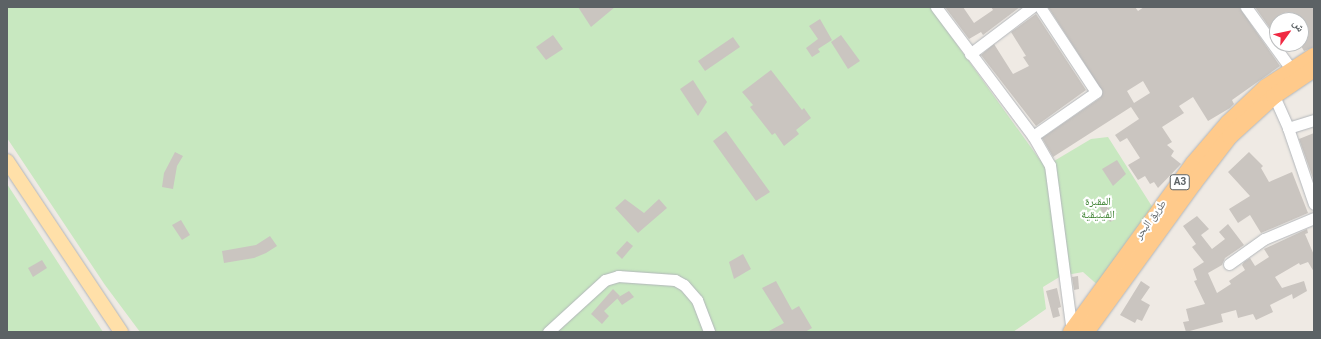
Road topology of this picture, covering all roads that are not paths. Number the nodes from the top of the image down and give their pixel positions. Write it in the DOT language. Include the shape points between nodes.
graph roads {
  1 [pos="936,7"];
  2 [pos="1032,7"];
  3 [pos="1040,7"];
  4 [pos="1246,7"];
  5 [pos="970,54"];
  6 [pos="1314,56"];
  7 [pos="1291,69"];
  8 [pos="1314,69"];
  9 [pos="1274,96"];
  10 [pos="1314,120"];
  11 [pos="1288,128"];
  12 [pos="1033,136"];
  13 [pos="7,162"];
  14 [pos="1314,204"];
  15 [pos="1314,218"];
  16 [pos="1229,264"];
  17 [pos="121,332"];
  18 [pos="548,332"];
  19 [pos="709,332"];
  20 [pos="1075,332"];
  1 -- 5 [label="street"];
  2 -- 5 [label="street"];
  3 -- 12 [label="street" via="1096,92"];
  4 -- 7 [label="street"];
  5 -- 12 [label="street"];
  6 -- 7 [label="highway, طريق البحر / A3"];
  7 -- 20 [label="highway, طريق البحر / A3" via="1243,107 1193,164"];
  8 -- 9 [label="highway, طريق البحر / A3"];
  9 -- 11 [label="street"];
  9 -- 20 [label="highway, طريق البحر / A3" via="1230,136"];
  10 -- 11 [label="street"];
  11 -- 14 [label="street"];
  12 -- 20 [label="street" via="1052,171"];
  13 -- 17 [label="main road"];
  15 -- 16 [label="street" via="1264,239"];
  18 -- 19 [label="street" via="605,280 618,276 675,280 684,285 697,300"];
}
